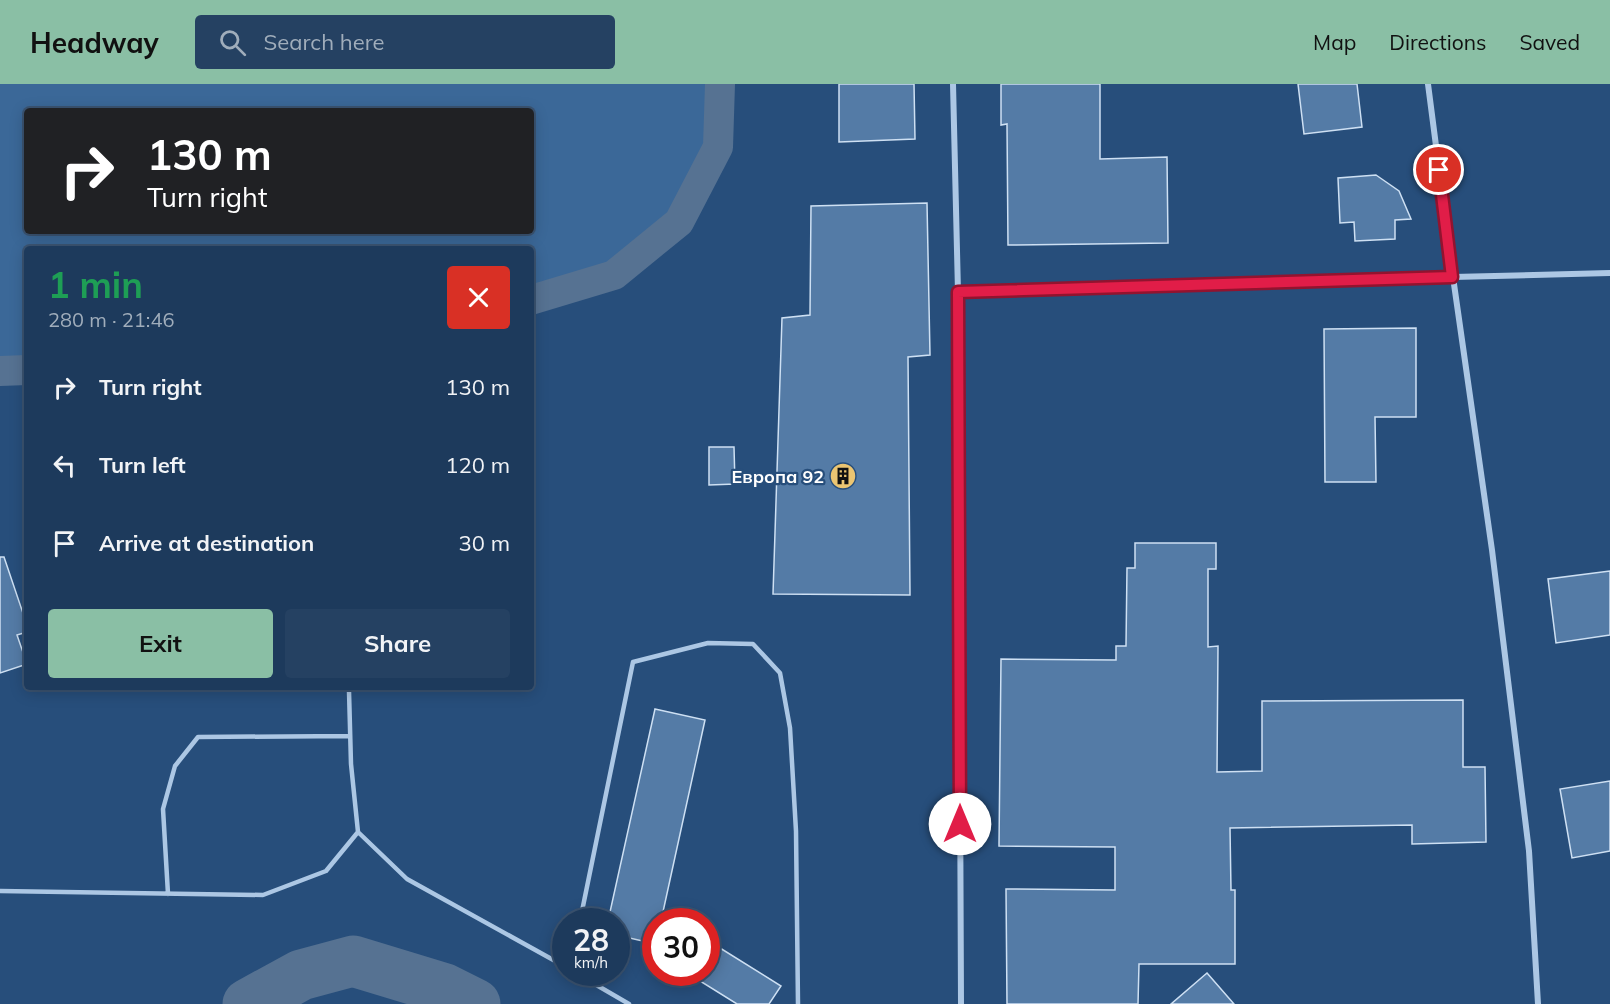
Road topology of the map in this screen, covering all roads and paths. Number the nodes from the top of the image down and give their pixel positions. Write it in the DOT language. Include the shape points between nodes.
graph roads {
  1 [pos="953,84"];
  2 [pos="1428,84"];
  3 [pos="1610,273"];
  4 [pos="1452,277"];
  5 [pos="958,292"];
  6 [pos="348,690"];
  7 [pos="350,736"];
  8 [pos="358,832"];
  9 [pos="0,891"];
  10 [pos="168,894"];
  11 [pos="583,908"];
  12 [pos="552,959"];
  13 [pos="598,986"];
  14 [pos="629,1004"];
  15 [pos="798,1004"];
  16 [pos="962,1004"];
  17 [pos="1538,1004"];
  1 -- 5 [label="street"];
  2 -- 4 [label="street"];
  3 -- 4 [label="street"];
  4 -- 5 [label="street"];
  4 -- 17 [label="street" via="1492,550 1529,852"];
  5 -- 16 [label="street"];
  6 -- 7 [label="lane"];
  7 -- 8 [label="lane"];
  7 -- 10 [label="lane" via="198,737 175,766 163,809"];
  8 -- 10 [label="lane" via="326,871 263,895"];
  8 -- 12 [label="lane" via="407,879"];
  9 -- 10 [label="lane"];
  11 -- 15 [label="lane" via="633,662 708,643 753,644 780,673 790,728 796,831"];
  13 -- 14 [label="lane"];
}
